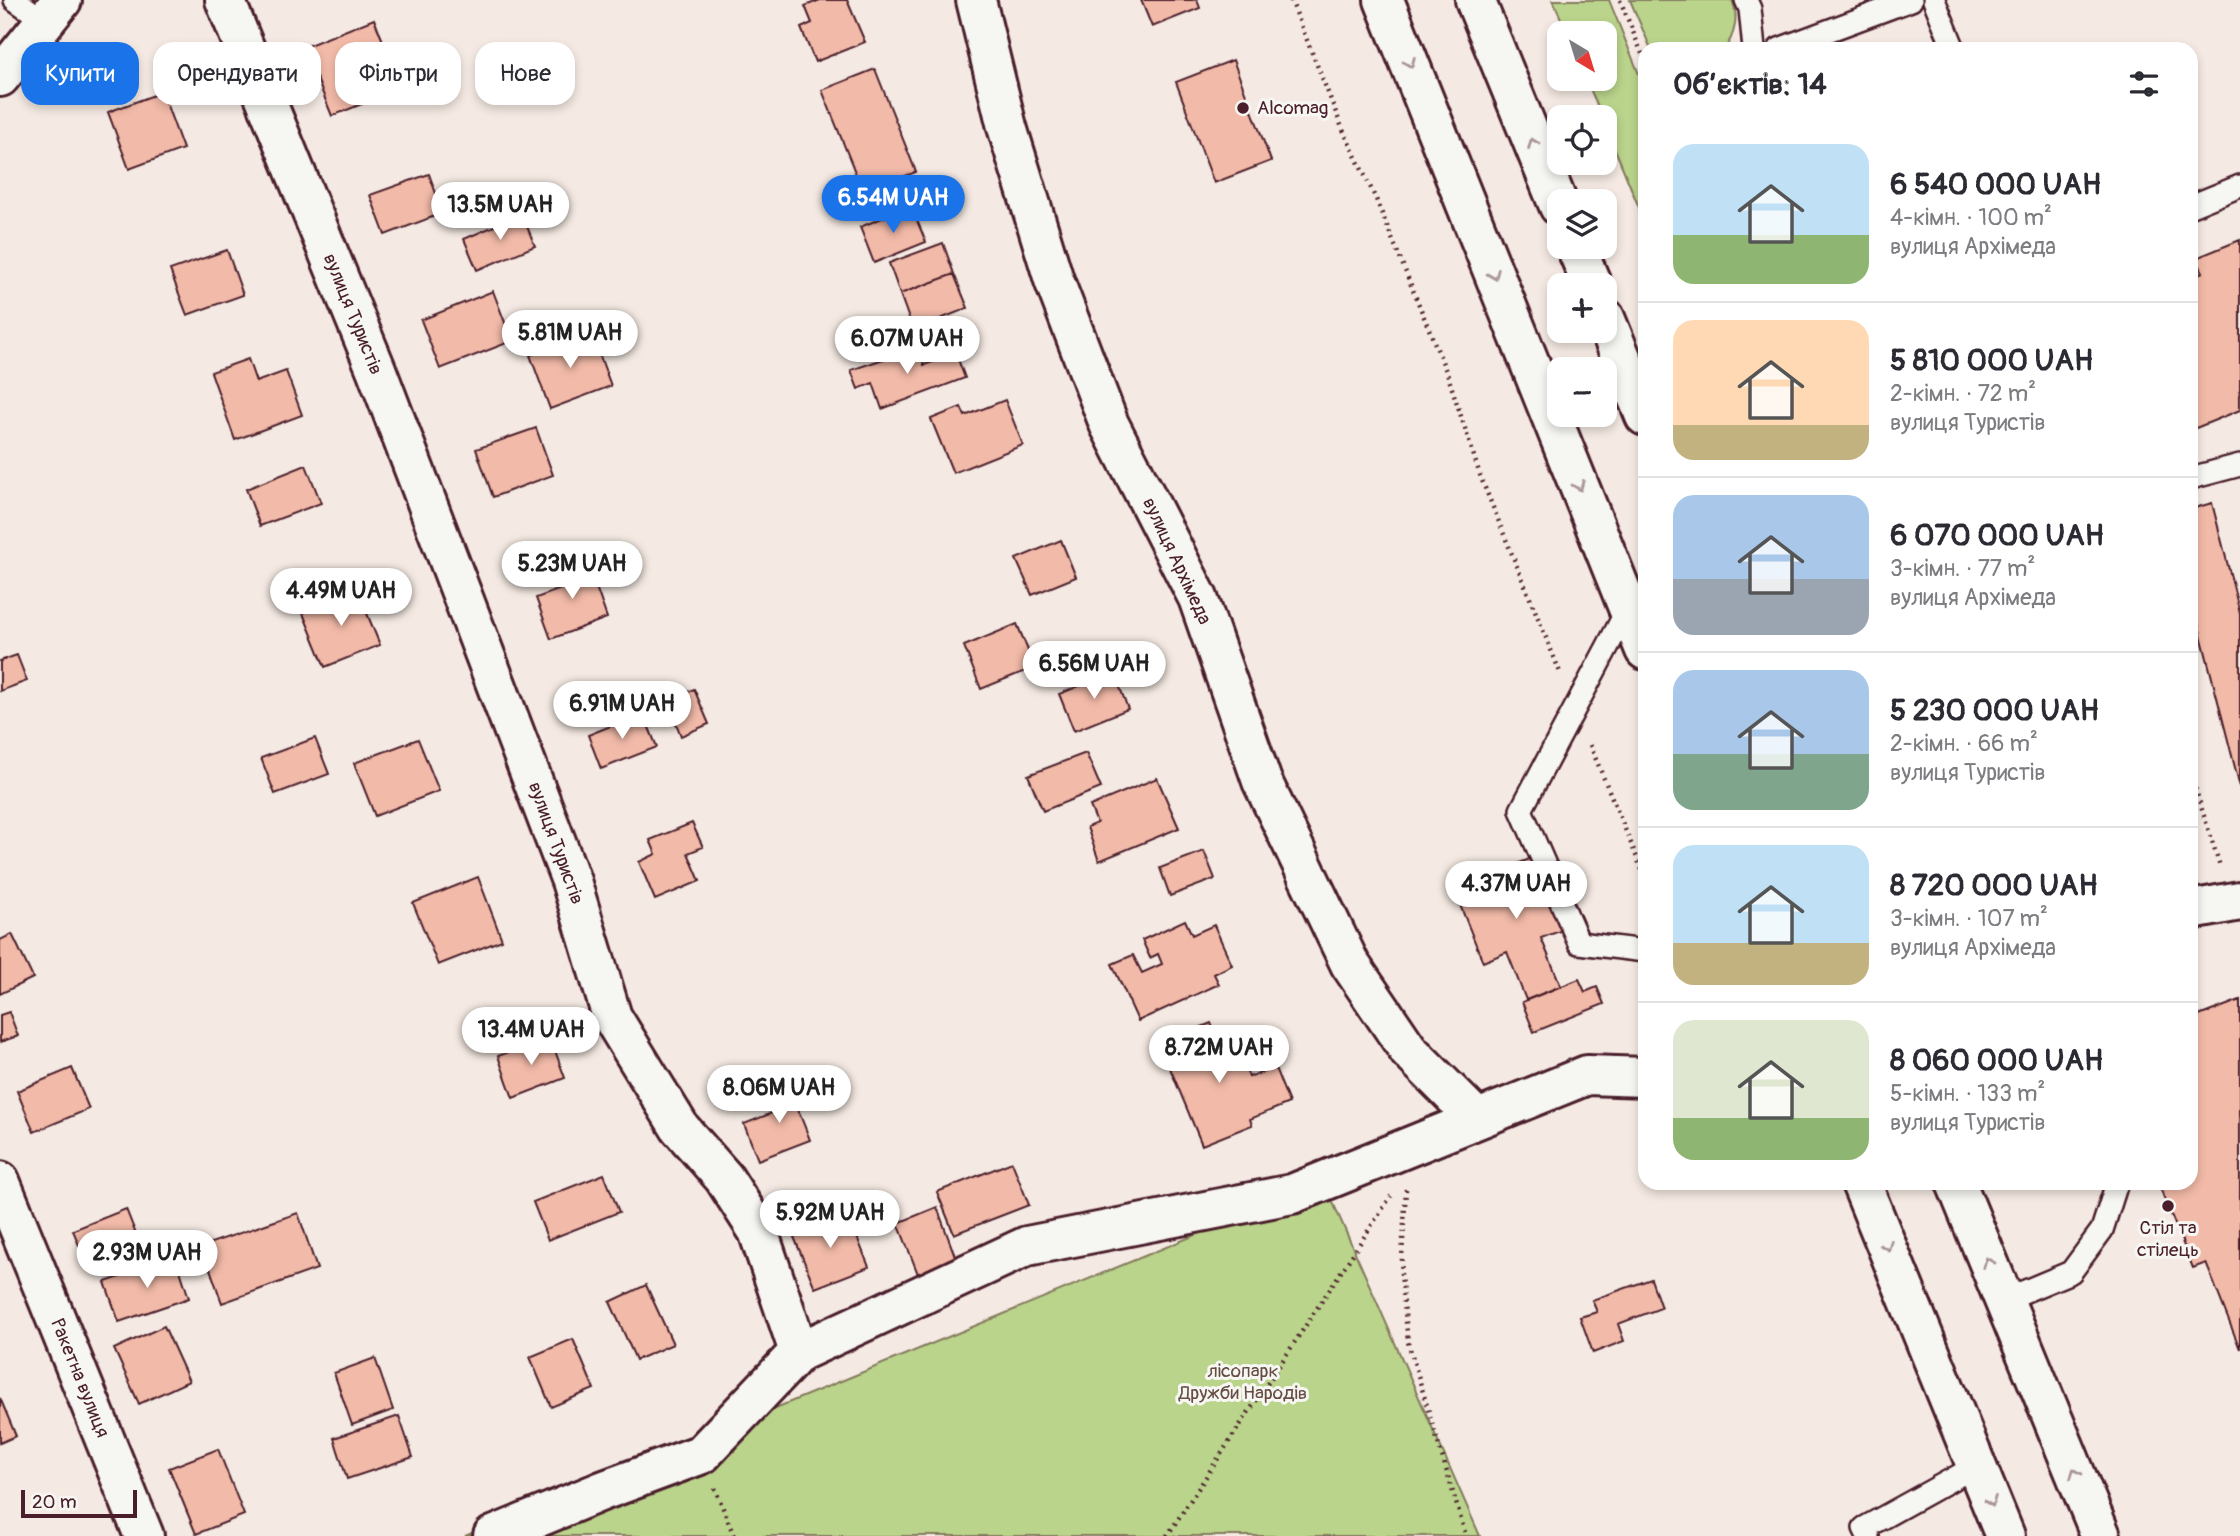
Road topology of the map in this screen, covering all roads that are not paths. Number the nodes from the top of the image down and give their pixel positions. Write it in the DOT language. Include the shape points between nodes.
graph roads {
  1 [pos="225,0"];
  2 [pos="976,0"];
  3 [pos="1384,0"];
  4 [pos="1475,0"];
  5 [pos="1746,0"];
  6 [pos="1912,0"];
  7 [pos="1934,0"];
  8 [pos="41,7"];
  9 [pos="1753,42"];
  10 [pos="1798,42"];
  11 [pos="1951,42"];
  12 [pos="0,77"];
  13 [pos="2240,186"];
  14 [pos="1552,189"];
  15 [pos="2198,203"];
  16 [pos="1615,343"];
  17 [pos="1638,399"];
  18 [pos="2240,465"];
  19 [pos="2198,476"];
  20 [pos="1628,608"];
  21 [pos="1638,633"];
  22 [pos="2231,888"];
  23 [pos="2198,906"];
  24 [pos="1638,950"];
  25 [pos="1638,1077"];
  26 [pos="1477,1119"];
  27 [pos="0,1181"];
  28 [pos="1864,1190"];
  29 [pos="1959,1190"];
  30 [pos="2116,1190"];
  31 [pos="2004,1300"];
  32 [pos="799,1352"];
  33 [pos="1976,1466"];
  34 [pos="144,1536"];
  35 [pos="493,1536"];
  36 [pos="1868,1536"];
  37 [pos="2004,1536"];
  38 [pos="2101,1536"];
  1 -- 32 [label="street, вулиця Туристів" via="376,369 571,881 612,1017 680,1128 724,1178 758,1231"];
  2 -- 26 [label="street, вулиця Архімеда" via="1007,127 1054,280 1109,424 1198,598 1262,781 1350,964 1409,1051"];
  3 -- 20 [label="street, one-way"];
  14 -- 4 [label="street, one-way"];
  5 -- 9 [label="lane"];
  6 -- 10 [label="lane"];
  7 -- 11 [label="lane"];
  8 -- 12 [label="street"];
  13 -- 15 [label="lane"];
  16 -- 17 [label="street"];
  18 -- 19 [label="lane"];
  20 -- 21 [label="street"];
  20 -- 24 [label="lane" via="1521,810 1579,943"];
  22 -- 23 [label="street"];
  25 -- 26 [label="street" via="1587,1075"];
  26 -- 32 [label="street" via="1292,1194 1027,1246"];
  27 -- 34 [label="street, Ракетна вулиця"];
  28 -- 33 [label="street, one-way"];
  31 -- 29 [label="street, one-way"];
  30 -- 31 [label="lane" via="2102,1230 2071,1272"];
  38 -- 31 [label="street, one-way"];
  32 -- 35 [label="street" via="702,1454"];
  33 -- 36 [label="lane" via="1864,1528"];
  33 -- 37 [label="street, one-way"];
}
